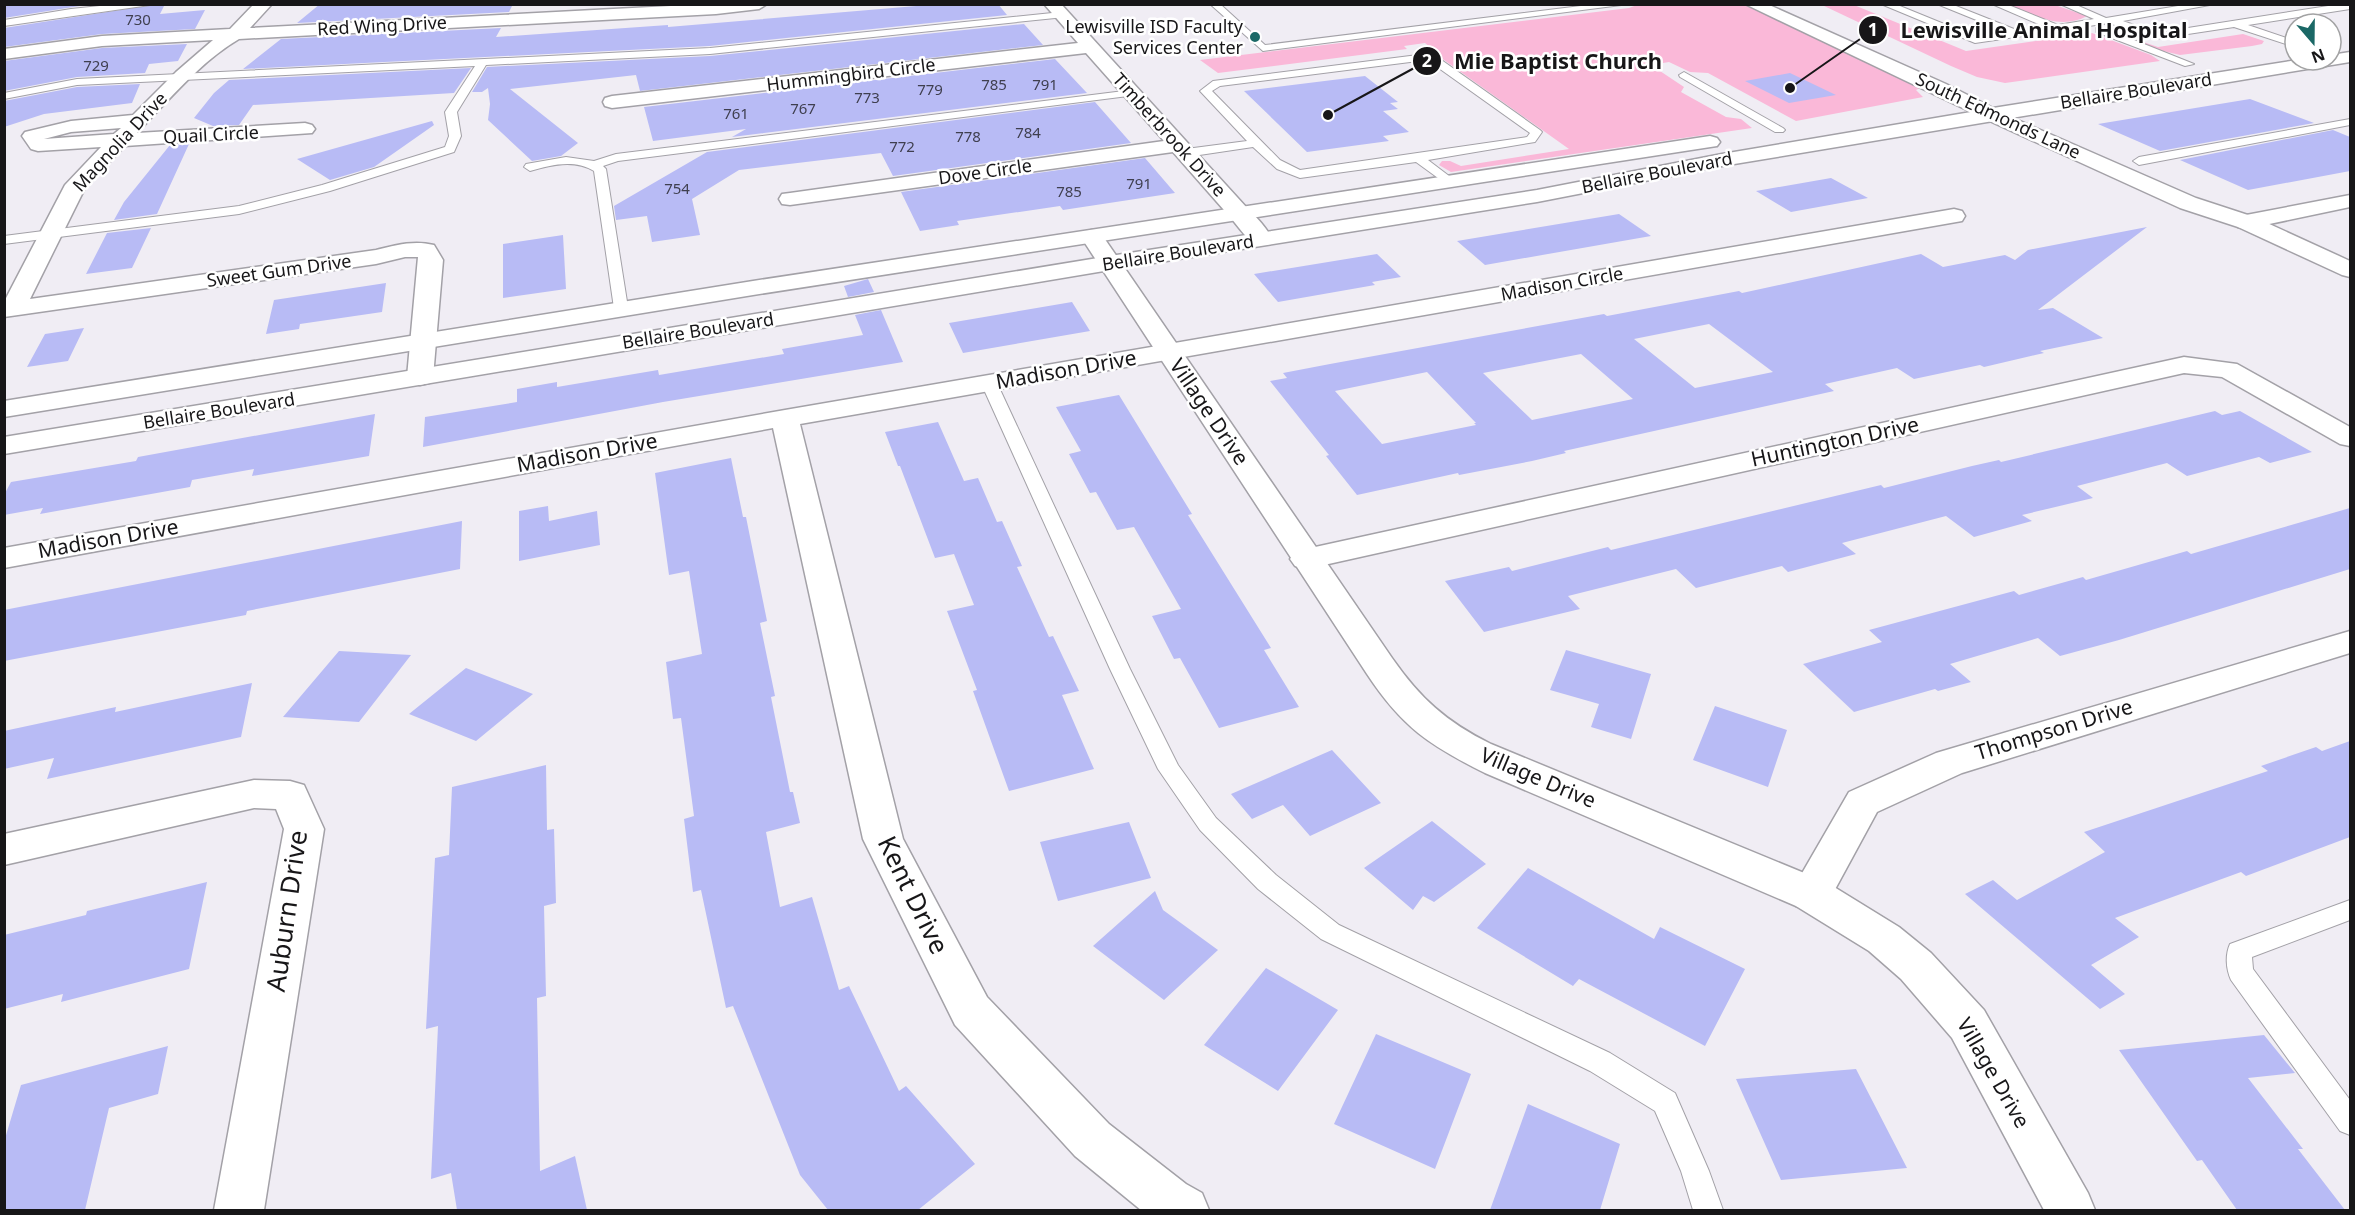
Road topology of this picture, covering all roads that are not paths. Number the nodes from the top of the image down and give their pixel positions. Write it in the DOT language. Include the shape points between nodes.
graph roads {
  1 [pos="153,4"];
  2 [pos="264,4"];
  3 [pos="759,4"];
  4 [pos="1214,4"];
  5 [pos="1625,4"];
  6 [pos="1753,4"];
  7 [pos="1885,4"];
  8 [pos="1941,4"];
  9 [pos="1996,4"];
  10 [pos="2064,4"];
  11 [pos="2169,4"];
  12 [pos="1619,5"];
  13 [pos="2350,6"];
  14 [pos="2186,8"];
  15 [pos="1057,10"];
  16 [pos="2212,12"];
  17 [pos="2108,20"];
  18 [pos="4,23"];
  19 [pos="2234,23"];
  20 [pos="2083,24"];
  21 [pos="2059,28"];
  22 [pos="2018,34"];
  23 [pos="234,35"];
  24 [pos="2283,41"];
  25 [pos="1091,47"];
  26 [pos="2283,48"];
  27 [pos="2260,53"];
  28 [pos="4,54"];
  29 [pos="482,63"];
  30 [pos="2195,63"];
  31 [pos="2283,66"];
  32 [pos="2159,69"];
  33 [pos="1684,75"];
  34 [pos="182,76"];
  35 [pos="1132,93"];
  36 [pos="4,96"];
  37 [pos="1960,99"];
  38 [pos="1991,101"];
  39 [pos="612,102"];
  40 [pos="1923,104"];
  41 [pos="2022,109"];
  42 [pos="137,122"];
  43 [pos="2350,122"];
  44 [pos="1802,126"];
  45 [pos="305,129"];
  46 [pos="1779,130"];
  47 [pos="118,140"];
  48 [pos="1256,143"];
  49 [pos="1182,149"];
  50 [pos="1419,158"];
  51 [pos="2139,161"];
  52 [pos="594,165"];
  53 [pos="530,167"];
  54 [pos="1449,182"];
  55 [pos="790,199"];
  56 [pos="2350,201"];
  57 [pos="1239,213"];
  58 [pos="1954,216"];
  59 [pos="2246,222"];
  60 [pos="53,234"];
  61 [pos="1262,239"];
  62 [pos="4,240"];
  63 [pos="1101,250"];
  64 [pos="2350,270"];
  65 [pos="621,308"];
  66 [pos="9,310"];
  67 [pos="422,340"];
  68 [pos="1170,353"];
  69 [pos="420,377"];
  70 [pos="989,383"];
  71 [pos="4,409"];
  72 [pos="785,418"];
  73 [pos="2350,438"];
  74 [pos="4,446"];
  75 [pos="4,558"];
  76 [pos="1306,559"];
  77 [pos="2350,642"];
  78 [pos="4,850"];
  79 [pos="1811,894"];
  80 [pos="2350,910"];
  81 [pos="2350,1122"];
  82 [pos="239,1210"];
  83 [pos="1184,1210"];
  84 [pos="1708,1210"];
  85 [pos="2070,1210"];
  1 -- 18 [label="lane"];
  2 -- 23 [label="street, Magnolia Drive"];
  3 -- 23 [label="street, Red Wing Drive"];
  4 -- 12 [label="lane" via="1263,48"];
  5 -- 12 [label="lane"];
  6 -- 37 [label="street, South Edmonds Lane"];
  7 -- 22 [label="lane" via="1975,40"];
  8 -- 22 [label="lane"];
  9 -- 21 [label="lane"];
  10 -- 17 [label="lane"];
  11 -- 14 [label="lane"];
  13 -- 19 [label="lane"];
  14 -- 16 [label="lane"];
  14 -- 17 [label="lane"];
  15 -- 25 [label="street, Timberbrook Drive"];
  15 -- 29 [label="lane" via="710,51"];
  16 -- 19 [label="lane"];
  17 -- 19 [label="lane" via="2155,36"];
  17 -- 20 [label="lane"];
  19 -- 24 [label="lane"];
  20 -- 21 [label="lane"];
  20 -- 30 [label="lane"];
  21 -- 22 [label="lane"];
  23 -- 28 [label="street, Red Wing Drive" via="102,41"];
  23 -- 34 [label="street, Magnolia Drive"];
  25 -- 35 [label="street, Timberbrook Drive"];
  25 -- 39 [label="street, Hummingbird Circle"];
  26 -- 27 [label="street"];
  29 -- 34 [label="lane"];
  29 -- 60 [label="lane" via="451,112 455,136 450,149 326,188 239,210"];
  30 -- 32 [label="street, Bellaire Boulevard"];
  31 -- 41 [label="street, Bellaire Boulevard"];
  33 -- 46 [label="lane"];
  34 -- 36 [label="lane" via="77,82"];
  34 -- 42 [label="street, Magnolia Drive"];
  35 -- 49 [label="street, Timberbrook Drive"];
  35 -- 52 [label="lane" via="683,149"];
  37 -- 38 [label="street, South Edmonds Lane"];
  37 -- 40 [label="street"];
  38 -- 41 [label="street, Bellaire Boulevard"];
  38 -- 59 [label="street, South Edmonds Lane" via="2188,203"];
  38 -- 61 [label="street, Bellaire Boulevard" via="1537,196"];
  41 -- 51 [label="street, South Edmonds Lane"];
  42 -- 47 [label="street, Magnolia Drive"];
  42 -- 47 [label="street, Quail Circle" via="76,125 32,136 39,144"];
  43 -- 51 [label="lane"];
  44 -- 46 [label="street, Bellaire Boulevard"];
  45 -- 47 [label="street, Quail Circle"];
  46 -- 54 [label="street, Bellaire Boulevard"];
  47 -- 60 [label="street, Magnolia Drive" via="76,185"];
  48 -- 49 [label="lane"];
  48 -- 50 [label="lane" via="1289,173"];
  48 -- 50 [label="lane" via="1205,91 1207,88 1217,83 1418,58 1436,61 1536,132 1531,140"];
  49 -- 55 [label="street, Dove Circle"];
  49 -- 57 [label="street, Timberbrook Drive"];
  50 -- 54 [label="lane"];
  51 -- 59 [label="street, South Edmonds Lane" via="2229,204"];
  52 -- 53 [label="lane" via="569,160"];
  52 -- 65 [label="lane" via="600,168"];
  54 -- 57 [label="street, Bellaire Boulevard"];
  56 -- 59 [label="street"];
  57 -- 61 [label="street, Timberbrook Drive"];
  57 -- 63 [label="street, Bellaire Boulevard"];
  58 -- 68 [label="street, Madison Circle"];
  59 -- 64 [label="street, South Edmonds Lane"];
  60 -- 62 [label="lane"];
  60 -- 66 [label="street, Magnolia Drive"];
  61 -- 63 [label="street, Bellaire Boulevard"];
  63 -- 65 [label="street, Bellaire Boulevard"];
  63 -- 68 [label="street, Village Drive"];
  63 -- 69 [label="street, Bellaire Boulevard"];
  65 -- 67 [label="street, Bellaire Boulevard"];
  66 -- 67 [label="street, Sweet Gum Drive" via="426,250 431,260"];
  67 -- 69 [label="street, Sweet Gum Drive"];
  67 -- 71 [label="street, Bellaire Boulevard"];
  68 -- 70 [label="street, Madison Drive"];
  68 -- 76 [label="street, Village Drive"];
  69 -- 74 [label="street, Bellaire Boulevard"];
  70 -- 72 [label="street, Madison Drive"];
  70 -- 84 [label="lane" via="1169,769 1208,824 1267,882 1330,932 1600,1062 1665,1102"];
  72 -- 75 [label="street, Madison Drive"];
  72 -- 83 [label="street, Kent Drive" via="883,839 970,1011 1092,1140"];
  73 -- 76 [label="street, Huntington Drive" via="2228,370 2184,365"];
  76 -- 79 [label="street, Village Drive" via="1405,700 1446,735 1498,763"];
  77 -- 79 [label="street, Thompson Drive" via="1949,763 1863,802"];
  78 -- 82 [label="street, Auburn Drive" via="254,794 290,795 303,829"];
  79 -- 85 [label="street, Village Drive" via="1875,933 1916,966 1968,1024"];
  80 -- 81 [label="lane" via="2239,951 2240,972"];
}
